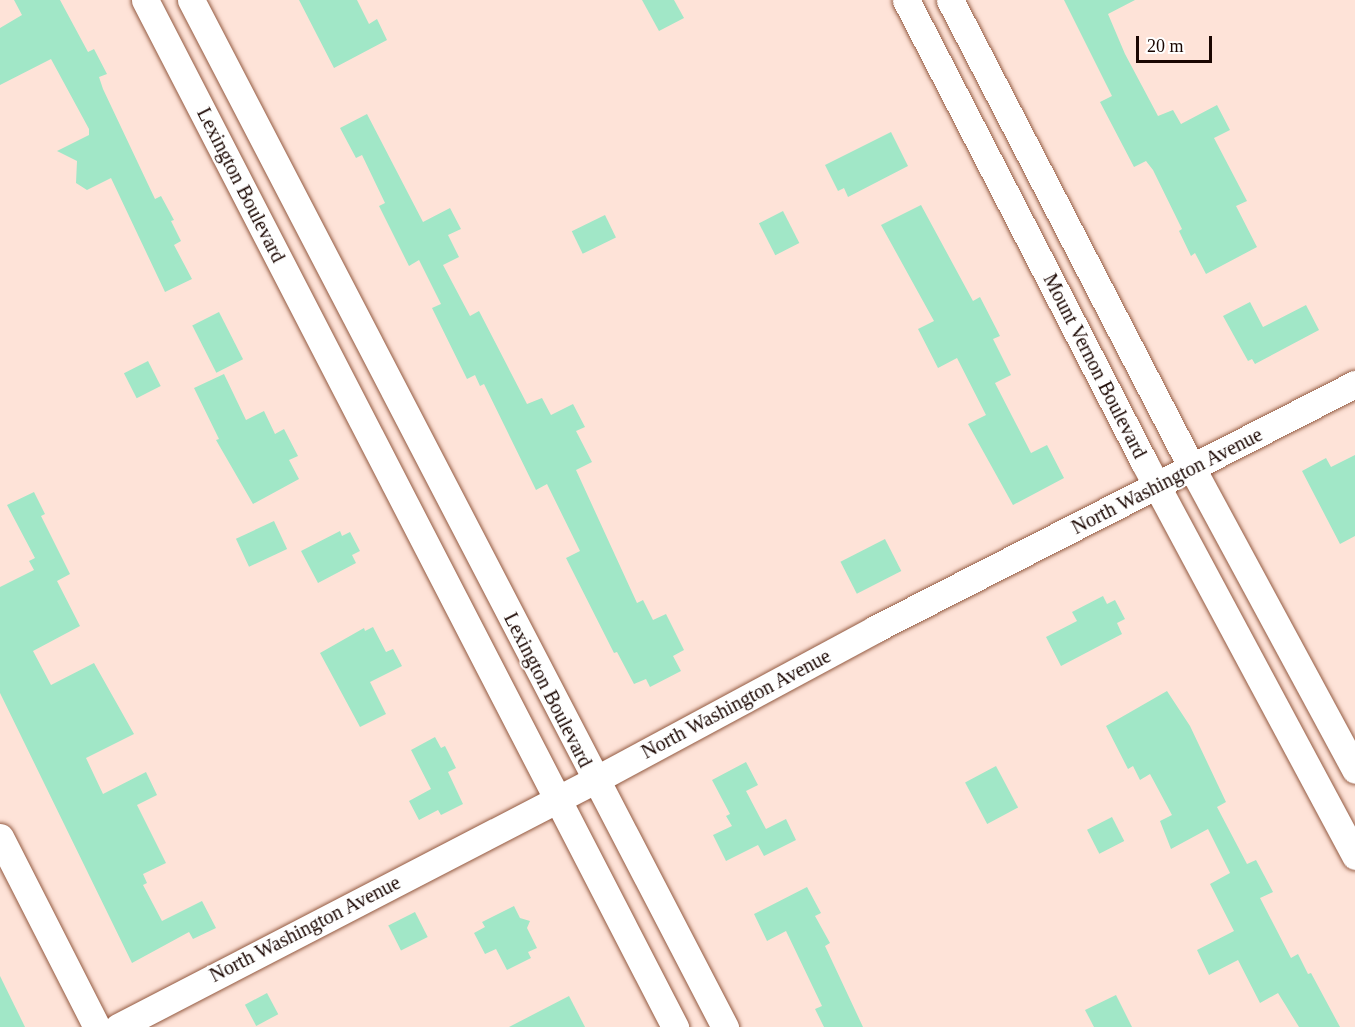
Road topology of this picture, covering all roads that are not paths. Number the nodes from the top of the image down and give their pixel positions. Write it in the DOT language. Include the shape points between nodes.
graph roads {
  1 [pos="145,0"];
  2 [pos="191,0"];
  3 [pos="906,0"];
  4 [pos="950,0"];
  5 [pos="975,47"];
  6 [pos="941,66"];
  7 [pos="373,352"];
  8 [pos="337,371"];
  9 [pos="1355,384"];
  10 [pos="1192,468"];
  11 [pos="1158,486"];
  12 [pos="1355,770"];
  13 [pos="595,780"];
  14 [pos="560,798"];
  15 [pos="0,837"];
  16 [pos="1355,856"];
  17 [pos="97,1027"];
  18 [pos="118,1027"];
  19 [pos="675,1027"];
  20 [pos="725,1027"];
  1 -- 8 [label="street, Lexington Boulevard"];
  2 -- 7 [label="street, Lexington Boulevard"];
  3 -- 6 [label="street, Mount Vernon Boulevard"];
  4 -- 5 [label="street, Mount Vernon Boulevard"];
  5 -- 6 [label="street"];
  5 -- 10 [label="street, Mount Vernon Boulevard"];
  6 -- 11 [label="street, Mount Vernon Boulevard"];
  7 -- 8 [label="street"];
  7 -- 13 [label="street, Lexington Boulevard"];
  8 -- 14 [label="street, Lexington Boulevard"];
  9 -- 10 [label="street, North Washington Avenue"];
  10 -- 11 [label="street, North Washington Avenue"];
  10 -- 12 [label="street, Mount Vernon Boulevard"];
  11 -- 13 [label="street, North Washington Avenue" via="875,629"];
  11 -- 16 [label="street, Mount Vernon Boulevard"];
  13 -- 14 [label="street, North Washington Avenue"];
  13 -- 20 [label="street, Lexington Boulevard"];
  14 -- 18 [label="street, North Washington Avenue"];
  14 -- 19 [label="street, Lexington Boulevard"];
  15 -- 17 [label="street"];
}
